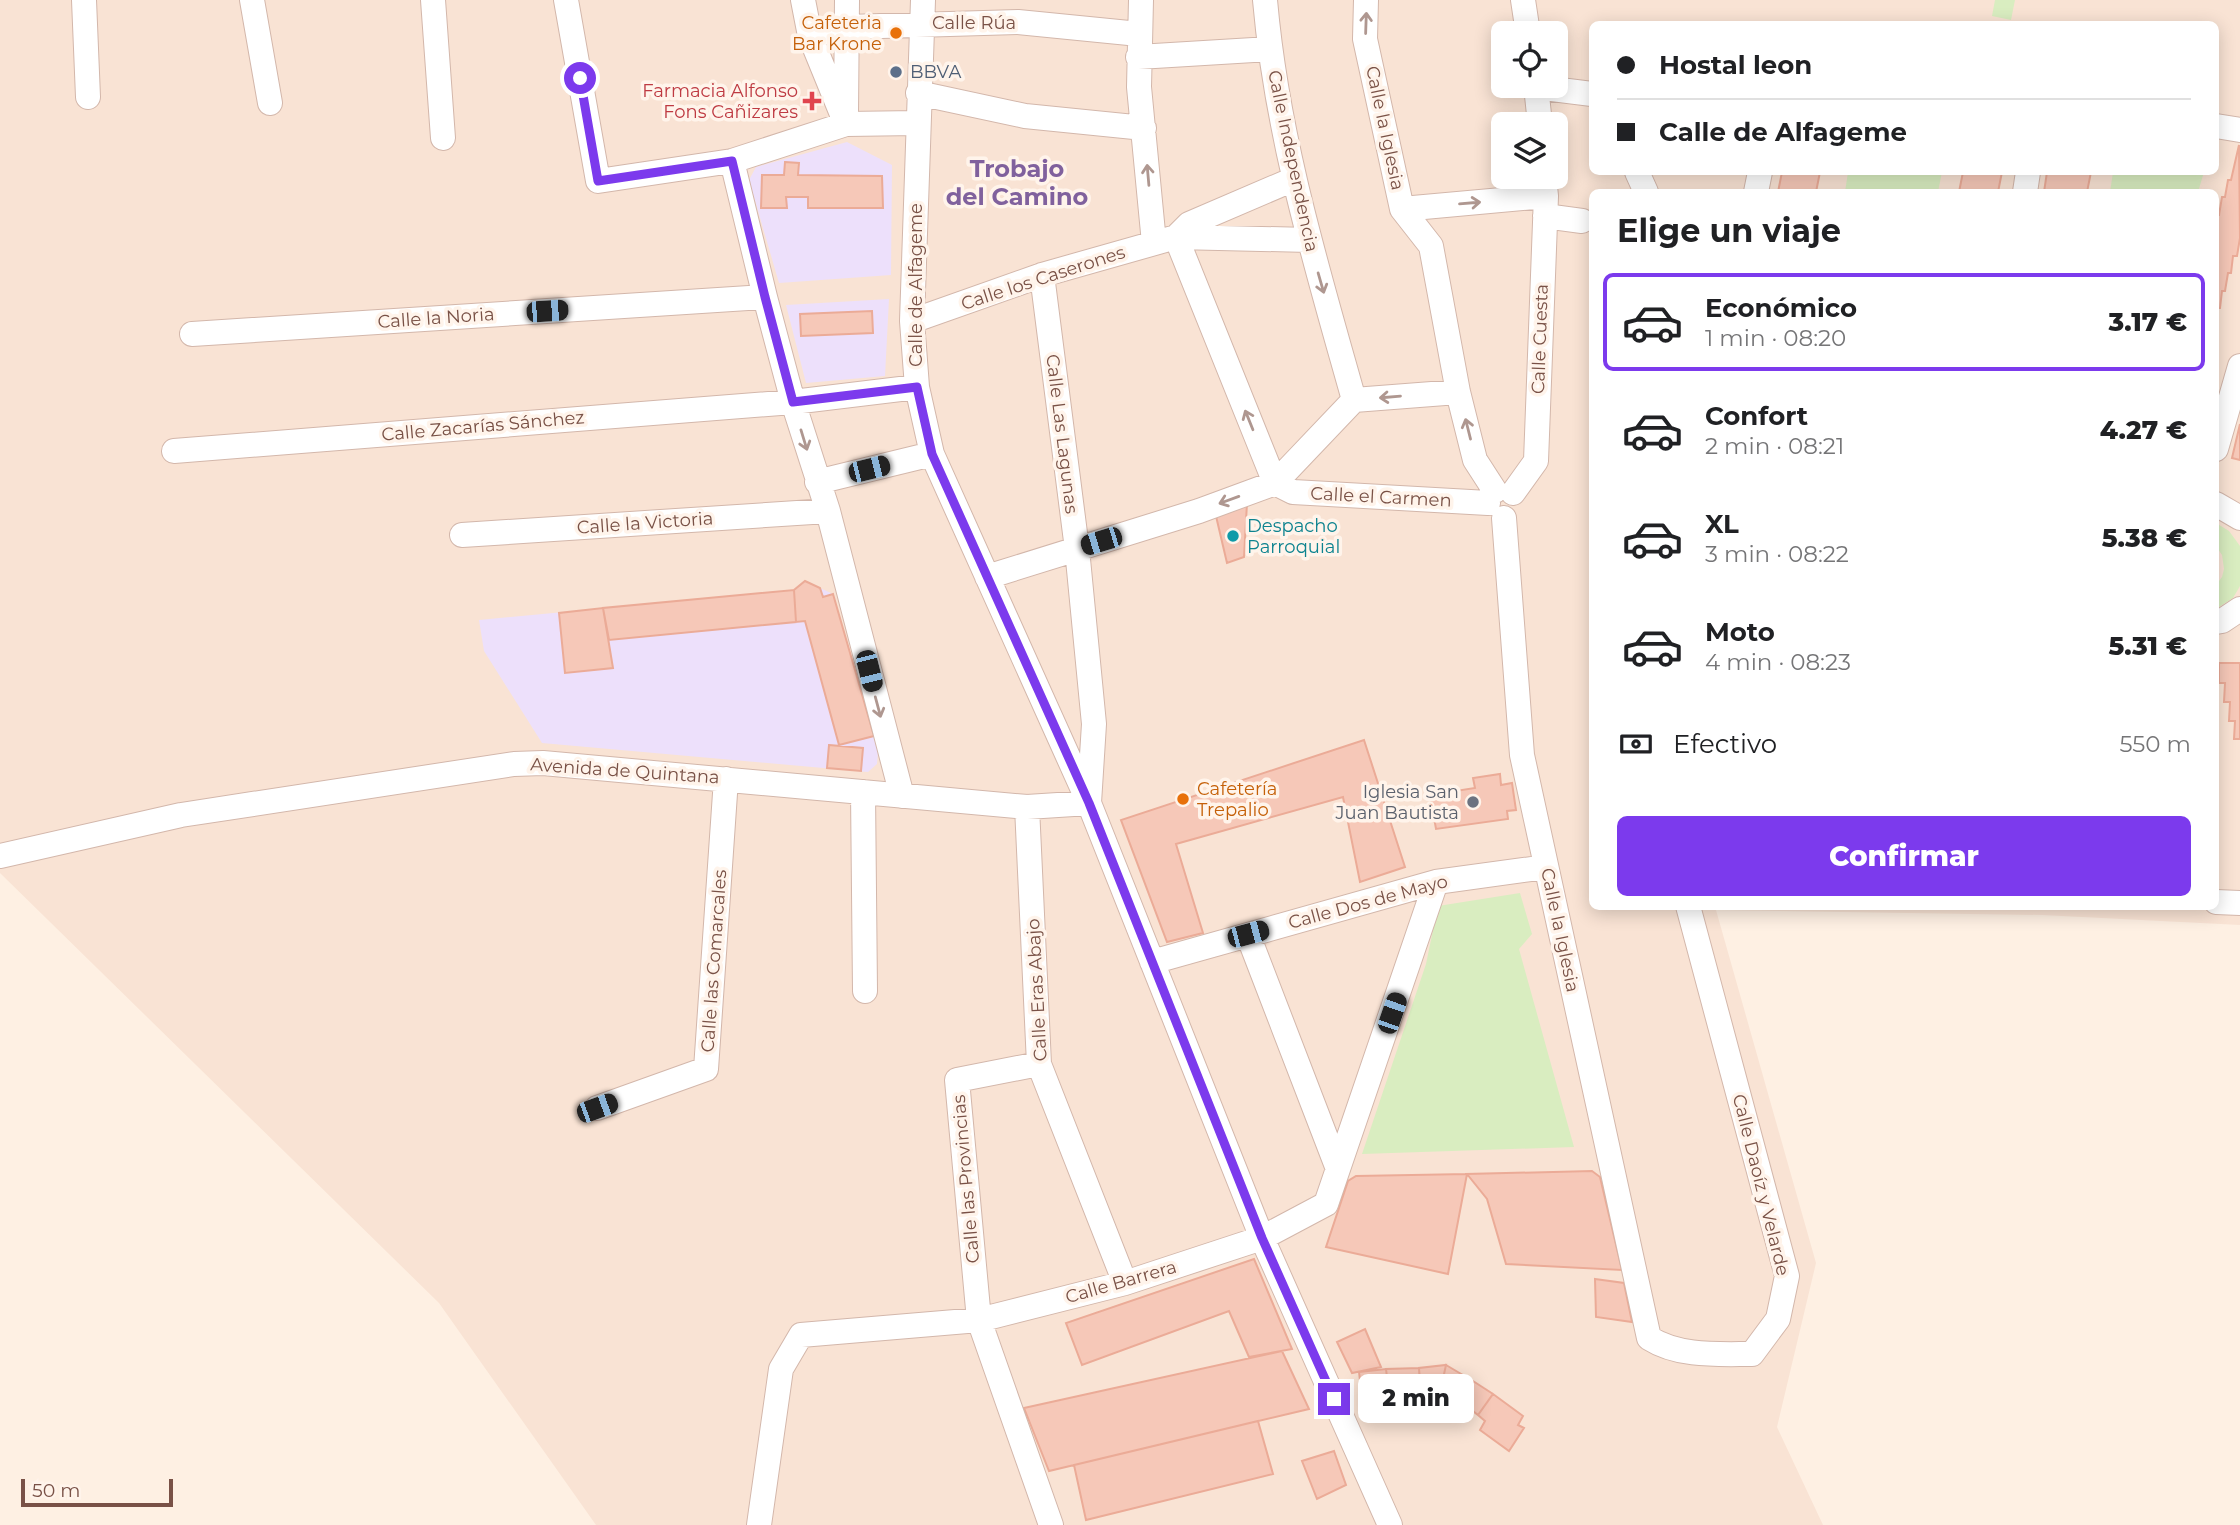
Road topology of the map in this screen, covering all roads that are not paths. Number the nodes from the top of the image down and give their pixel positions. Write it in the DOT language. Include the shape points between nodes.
graph roads {
  1 [pos="84,0"];
  2 [pos="252,0"];
  3 [pos="433,0"];
  4 [pos="566,0"];
  5 [pos="803,0"];
  6 [pos="847,0"];
  7 [pos="1141,0"];
  8 [pos="1265,0"];
  9 [pos="1366,0"];
  10 [pos="1522,0"];
  11 [pos="923,12"];
  12 [pos="1526,21"];
  13 [pos="847,27"];
  14 [pos="810,36"];
  15 [pos="1139,46"];
  16 [pos="1269,49"];
  17 [pos="1568,91"];
  18 [pos="918,93"];
  19 [pos="1589,94"];
  20 [pos="88,97"];
  21 [pos="270,103"];
  22 [pos="917,123"];
  23 [pos="846,124"];
  24 [pos="2219,126"];
  25 [pos="1144,128"];
  26 [pos="2240,130"];
  27 [pos="443,138"];
  28 [pos="732,161"];
  29 [pos="1294,180"];
  30 [pos="1545,196"];
  31 [pos="1435,206"];
  32 [pos="1402,209"];
  33 [pos="1582,221"];
  34 [pos="1165,240"];
  35 [pos="1309,240"];
  36 [pos="1431,246"];
  37 [pos="1042,275"];
  38 [pos="765,297"];
  39 [pos="912,321"];
  40 [pos="192,334"];
  41 [pos="2240,366"];
  42 [pos="917,387"];
  43 [pos="1458,392"];
  44 [pos="1354,400"];
  45 [pos="793,402"];
  46 [pos="2219,439"];
  47 [pos="174,451"];
  48 [pos="932,454"];
  49 [pos="817,482"];
  50 [pos="1275,483"];
  51 [pos="1500,501"];
  52 [pos="2219,506"];
  53 [pos="828,511"];
  54 [pos="2240,518"];
  55 [pos="462,535"];
  56 [pos="1077,549"];
  57 [pos="988,576"];
  58 [pos="2240,609"];
  59 [pos="2219,622"];
  60 [pos="726,779"];
  61 [pos="863,792"];
  62 [pos="902,796"];
  63 [pos="1089,803"];
  64 [pos="1027,807"];
  65 [pos="0,856"];
  66 [pos="1546,867"];
  67 [pos="1436,882"];
  68 [pos="2219,902"];
  69 [pos="2240,903"];
  70 [pos="1689,910"];
  71 [pos="1248,934"];
  72 [pos="1152,962"];
  73 [pos="865,991"];
  74 [pos="1039,1064"];
  75 [pos="597,1108"];
  76 [pos="1338,1169"];
  77 [pos="1262,1238"];
  78 [pos="1125,1283"];
  79 [pos="979,1320"];
  80 [pos="1649,1338"];
  81 [pos="759,1525"];
  82 [pos="1051,1525"];
  83 [pos="1390,1525"];
  1 -- 20 [label="street"];
  2 -- 21 [label="street"];
  3 -- 27 [label="street"];
  4 -- 28 [label="street" via="598,181"];
  5 -- 14 [label="street"];
  6 -- 13 [label="street"];
  7 -- 15 [label="street"];
  8 -- 16 [label="street, Calle Independencia"];
  32 -- 9 [label="street, Calle la Iglesia, one-way" via="1365,39"];
  10 -- 12 [label="street"];
  11 -- 13 [label="street, Calle Rúa"];
  11 -- 15 [label="street, Calle Rúa" via="1018,22"];
  11 -- 18 [label="street, Calle de Alfageme"];
  13 -- 14 [label="street, Calle Rúa"];
  13 -- 23 [label="street"];
  14 -- 23 [label="street"];
  15 -- 16 [label="street, Calle Rúa"];
  15 -- 25 [label="street"];
  16 -- 29 [label="street, Calle Independencia"];
  17 -- 19 [label="street"];
  18 -- 22 [label="street, Calle de Alfageme"];
  18 -- 25 [label="street" via="1025,116"];
  22 -- 23 [label="street"];
  22 -- 39 [label="street, Calle de Alfageme"];
  23 -- 28 [label="street"];
  24 -- 26 [label="street"];
  34 -- 25 [label="street, one-way"];
  28 -- 38 [label="street"];
  29 -- 34 [label="street" via="1189,224"];
  29 -- 35 [label="street, Calle Independencia"];
  31 -- 30 [label="street, one-way"];
  30 -- 33 [label="street"];
  30 -- 51 [label="street, Calle Cuesta" via="1536,461"];
  31 -- 32 [label="street"];
  31 -- 36 [label="street, Calle la Iglesia"];
  32 -- 36 [label="street, Calle la Iglesia"];
  34 -- 35 [label="street"];
  34 -- 37 [label="street, Calle los Caserones"];
  50 -- 34 [label="street, one-way"];
  35 -- 44 [label="street, Calle Independencia, one-way"];
  36 -- 43 [label="street, Calle la Iglesia"];
  37 -- 39 [label="street, Calle los Caserones"];
  37 -- 56 [label="street, Calle Las Lagunas"];
  38 -- 40 [label="street, Calle la Noria"];
  38 -- 45 [label="street"];
  39 -- 42 [label="street, Calle de Alfageme"];
  41 -- 46 [label="street"];
  42 -- 45 [label="street, Calle Zacarías Sánchez"];
  42 -- 48 [label="street, Calle de Alfageme"];
  43 -- 44 [label="street, one-way"];
  51 -- 43 [label="street, Calle la Iglesia, one-way" via="1475,460"];
  44 -- 50 [label="street"];
  45 -- 47 [label="street, Calle Zacarías Sánchez"];
  45 -- 49 [label="street, one-way"];
  48 -- 49 [label="street"];
  48 -- 57 [label="street, Calle de Alfageme"];
  49 -- 53 [label="street"];
  50 -- 51 [label="street, Calle el Carmen" via="1293,492"];
  50 -- 56 [label="street, one-way"];
  51 -- 66 [label="street, Calle la Iglesia" via="1522,755"];
  52 -- 54 [label="street"];
  53 -- 55 [label="street, Calle la Victoria"];
  53 -- 62 [label="street, one-way"];
  56 -- 57 [label="street"];
  56 -- 63 [label="street, Calle Las Lagunas" via="1094,724"];
  57 -- 63 [label="street, Calle de Alfageme"];
  58 -- 59 [label="street"];
  60 -- 61 [label="street, Avenida de Quintana"];
  60 -- 65 [label="street, Avenida de Quintana" via="514,764 181,815"];
  60 -- 75 [label="street, Calle las Comarcales" via="706,1069"];
  61 -- 62 [label="street, Avenida de Quintana"];
  61 -- 73 [label="street"];
  62 -- 64 [label="street, Avenida de Quintana"];
  63 -- 64 [label="street, Avenida de Quintana"];
  63 -- 72 [label="street, Calle de Alfageme"];
  64 -- 74 [label="street, Calle Eras Abajo"];
  66 -- 67 [label="street, Calle Dos de Mayo"];
  66 -- 80 [label="street, Calle la Iglesia"];
  67 -- 71 [label="street, Calle Dos de Mayo"];
  67 -- 76 [label="street, Calle Barrera"];
  68 -- 69 [label="street"];
  70 -- 80 [label="street, Calle Daoíz y Velarde" via="1787,1276 1778,1319 1752,1354 1704,1355"];
  71 -- 72 [label="street, Calle Dos de Mayo"];
  71 -- 76 [label="street"];
  72 -- 77 [label="street, Calle de Alfageme"];
  74 -- 78 [label="street, Calle Eras Abajo"];
  74 -- 79 [label="street, Calle las Provincias" via="957,1080"];
  76 -- 77 [label="street, Calle Barrera" via="1326,1204"];
  77 -- 78 [label="street, Calle Barrera"];
  77 -- 83 [label="street, Calle de Alfageme"];
  78 -- 79 [label="street, Calle Barrera"];
  79 -- 81 [label="street, Calle Barrera" via="801,1335 781,1369"];
  79 -- 82 [label="street"];
}
